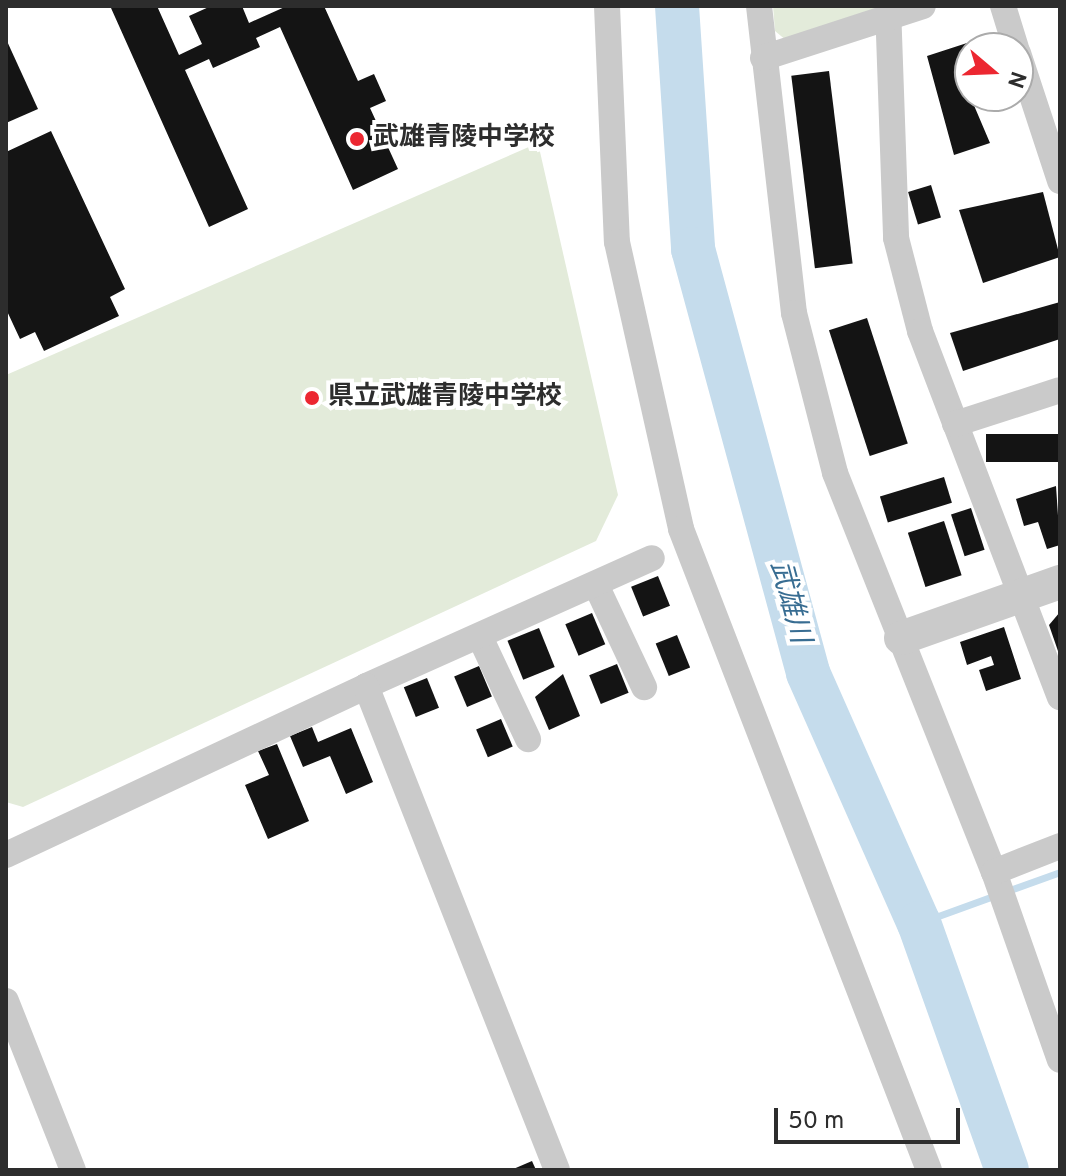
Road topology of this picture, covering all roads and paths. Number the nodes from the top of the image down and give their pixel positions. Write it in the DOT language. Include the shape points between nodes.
graph roads {
  1 [pos="607,6"];
  2 [pos="759,6"];
  3 [pos="923,6"];
  4 [pos="1003,6"];
  5 [pos="888,12"];
  6 [pos="1011,32"];
  7 [pos="763,58"];
  8 [pos="1034,102"];
  9 [pos="1060,181"];
  10 [pos="1060,390"];
  11 [pos="955,424"];
  12 [pos="652,558"];
  13 [pos="1060,582"];
  14 [pos="596,585"];
  15 [pos="1019,596"];
  16 [pos="480,637"];
  17 [pos="901,638"];
  18 [pos="366,686"];
  19 [pos="644,687"];
  20 [pos="1060,697"];
  21 [pos="528,739"];
  22 [pos="1060,846"];
  23 [pos="6,855"];
  24 [pos="994,872"];
  25 [pos="6,1001"];
  26 [pos="1060,1060"];
  27 [pos="73,1170"];
  28 [pos="557,1170"];
  29 [pos="929,1170"];
  1 -- 29 [label="street" via="617,242 681,529 794,835 890,1057"];
  2 -- 7 [label="street"];
  3 -- 5 [label="street"];
  4 -- 6 [label="street"];
  5 -- 7 [label="street"];
  5 -- 11 [label="street" via="896,238"];
  7 -- 17 [label="street" via="794,313 835,473"];
  8 -- 9 [label="street"];
  10 -- 11 [label="street"];
  11 -- 15 [label="street"];
  12 -- 14 [label="street"];
  13 -- 15 [label="street"];
  14 -- 16 [label="street"];
  14 -- 19 [label="street"];
  15 -- 17 [label="street"];
  15 -- 20 [label="street"];
  16 -- 18 [label="street"];
  16 -- 21 [label="street"];
  17 -- 24 [label="street"];
  18 -- 23 [label="street"];
  18 -- 28 [label="street"];
  22 -- 24 [label="street"];
  24 -- 26 [label="street"];
  25 -- 27 [label="street"];
}
